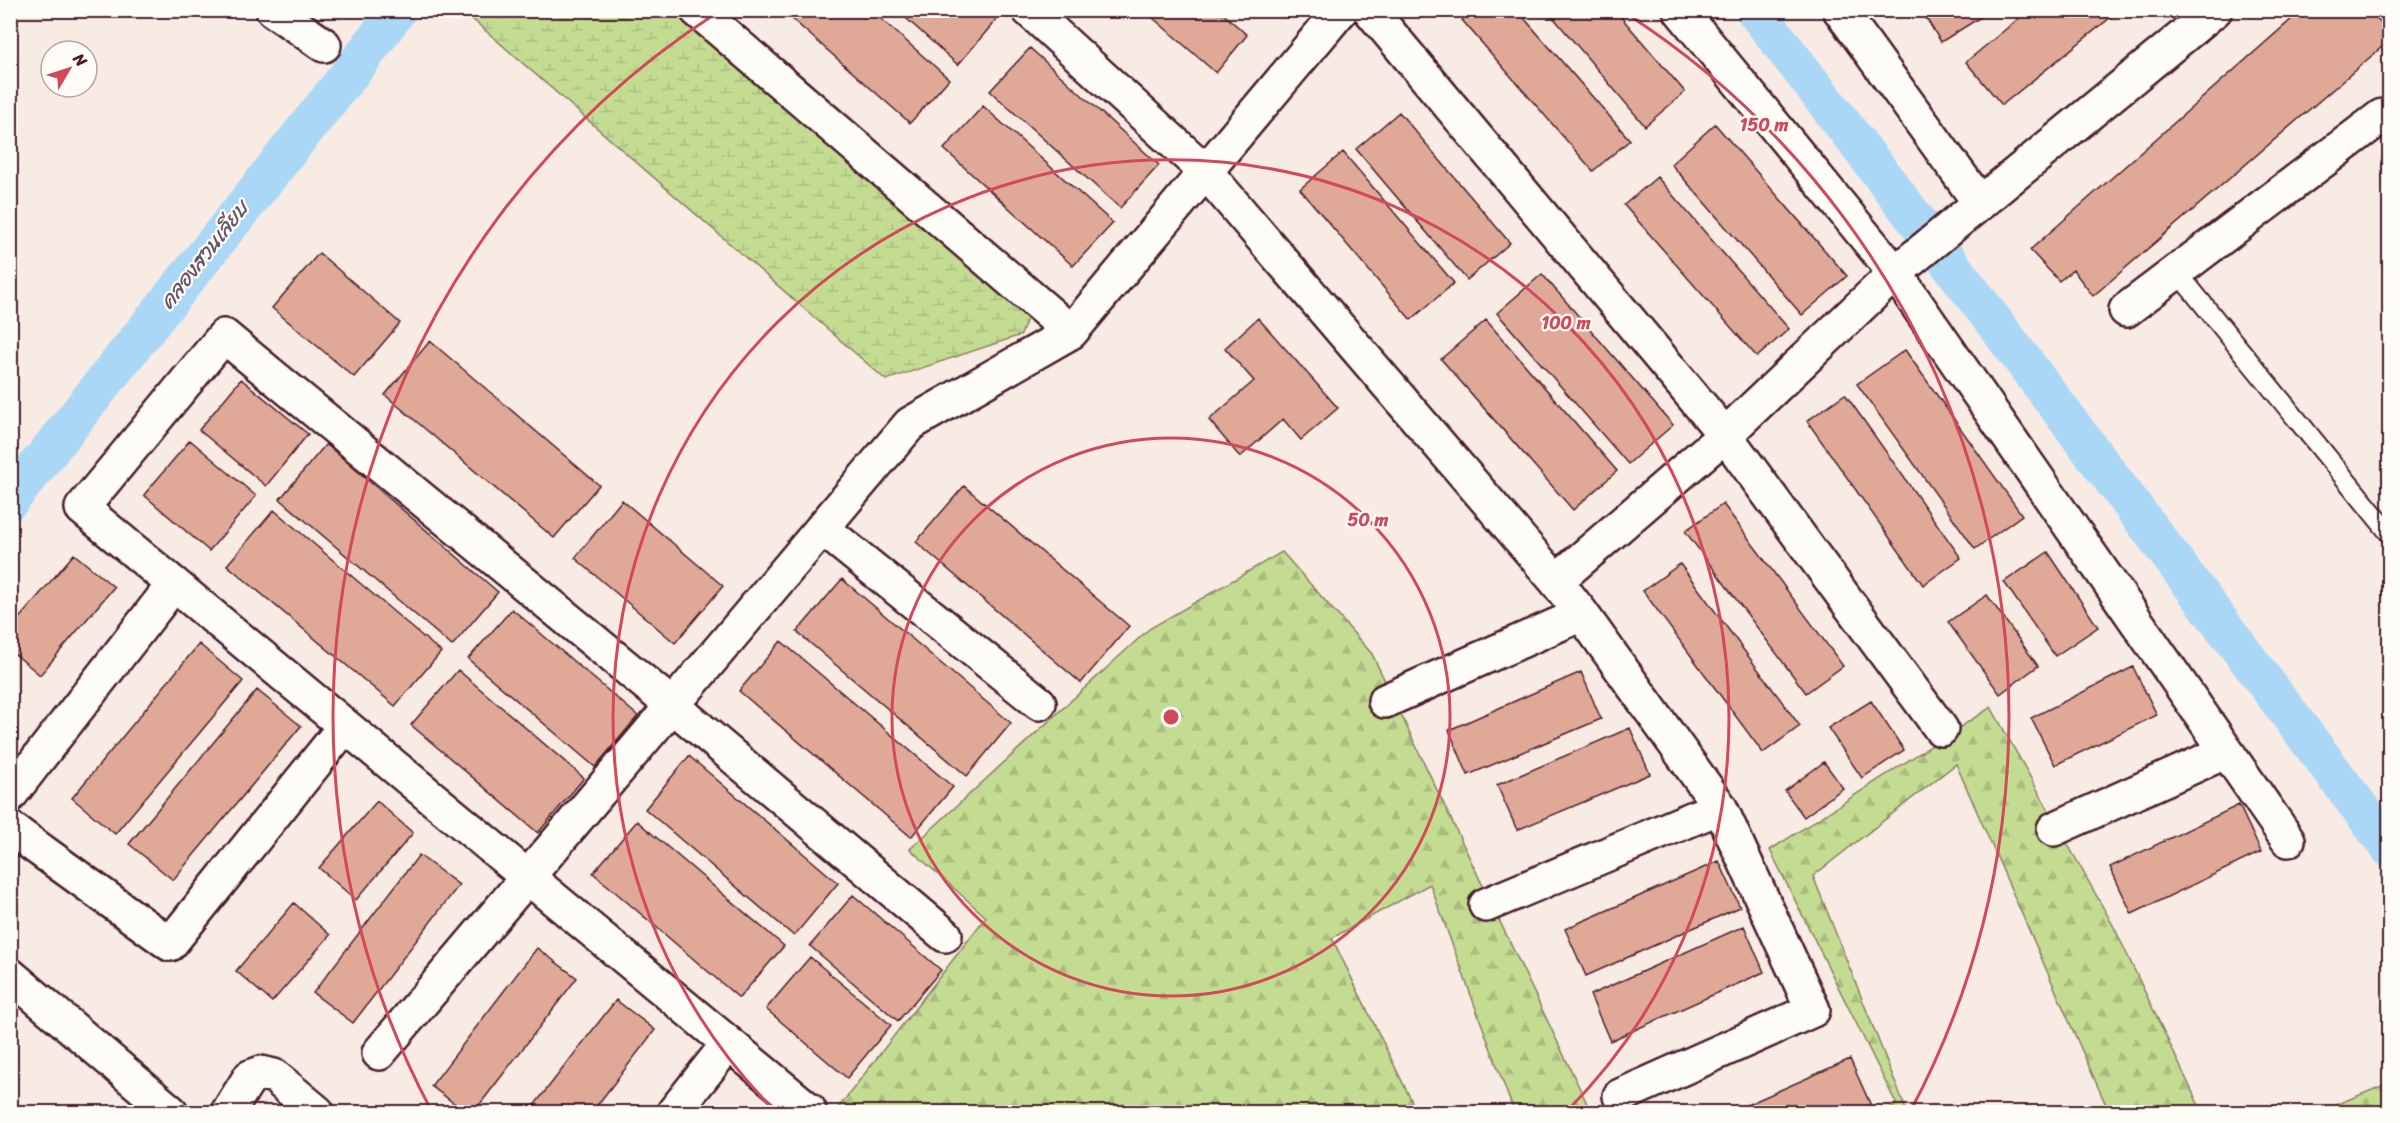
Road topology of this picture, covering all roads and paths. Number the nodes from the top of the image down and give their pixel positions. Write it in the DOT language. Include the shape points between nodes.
graph roads {
  1 [pos="273,10"];
  2 [pos="697,10"];
  3 [pos="1029,10"];
  4 [pos="1341,10"];
  5 [pos="1370,10"];
  6 [pos="1680,10"];
  7 [pos="1840,10"];
  8 [pos="2215,10"];
  9 [pos="324,45"];
  10 [pos="2390,115"];
  11 [pos="1204,171"];
  12 [pos="1980,203"];
  13 [pos="1907,263"];
  14 [pos="2177,272"];
  15 [pos="2126,310"];
  16 [pos="1071,332"];
  17 [pos="1725,435"];
  18 [pos="822,528"];
  19 [pos="2390,534"];
  20 [pos="1556,581"];
  21 [pos="174,584"];
  22 [pos="1582,614"];
  23 [pos="1385,701"];
  24 [pos="1039,703"];
  25 [pos="673,706"];
  26 [pos="345,726"];
  27 [pos="1941,729"];
  28 [pos="2225,752"];
  29 [pos="10,795"];
  30 [pos="1720,807"];
  31 [pos="10,828"];
  32 [pos="2054,830"];
  33 [pos="2288,840"];
  34 [pos="527,877"];
  35 [pos="1486,905"];
  36 [pos="945,935"];
  37 [pos="10,975"];
  38 [pos="728,1044"];
  39 [pos="380,1053"];
  40 [pos="1620,1096"];
  41 [pos="809,1110"];
  42 [pos="171,1113"];
  43 [pos="228,1113"];
  44 [pos="317,1113"];
  45 [pos="674,1113"];
  1 -- 9 [label="street"];
  2 -- 16 [label="street"];
  3 -- 11 [label="street"];
  4 -- 11 [label="street"];
  5 -- 17 [label="street"];
  6 -- 13 [label="street"];
  7 -- 12 [label="street"];
  8 -- 12 [label="street"];
  10 -- 14 [label="street" via="2382,116"];
  11 -- 16 [label="street"];
  11 -- 20 [label="street"];
  12 -- 13 [label="street"];
  13 -- 17 [label="street"];
  13 -- 28 [label="street"];
  14 -- 15 [label="street"];
  14 -- 19 [label="lane"];
  16 -- 18 [label="street" via="910,424"];
  17 -- 20 [label="street"];
  17 -- 27 [label="street"];
  18 -- 24 [label="street"];
  18 -- 25 [label="street"];
  20 -- 22 [label="street"];
  21 -- 25 [label="street" via="82,507 224,336"];
  21 -- 26 [label="street"];
  21 -- 29 [label="street"];
  22 -- 23 [label="street"];
  22 -- 30 [label="street"];
  25 -- 34 [label="street"];
  25 -- 36 [label="street"];
  26 -- 31 [label="street" via="170,944"];
  26 -- 34 [label="street"];
  28 -- 32 [label="street"];
  28 -- 33 [label="street"];
  30 -- 35 [label="street"];
  30 -- 40 [label="street" via="1813,1010"];
  34 -- 38 [label="street"];
  34 -- 39 [label="street"];
  37 -- 42 [label="street"];
  38 -- 41 [label="street"];
  38 -- 45 [label="street"];
  43 -- 44 [label="street" via="250,1077 261,1073 274,1076"];
}
